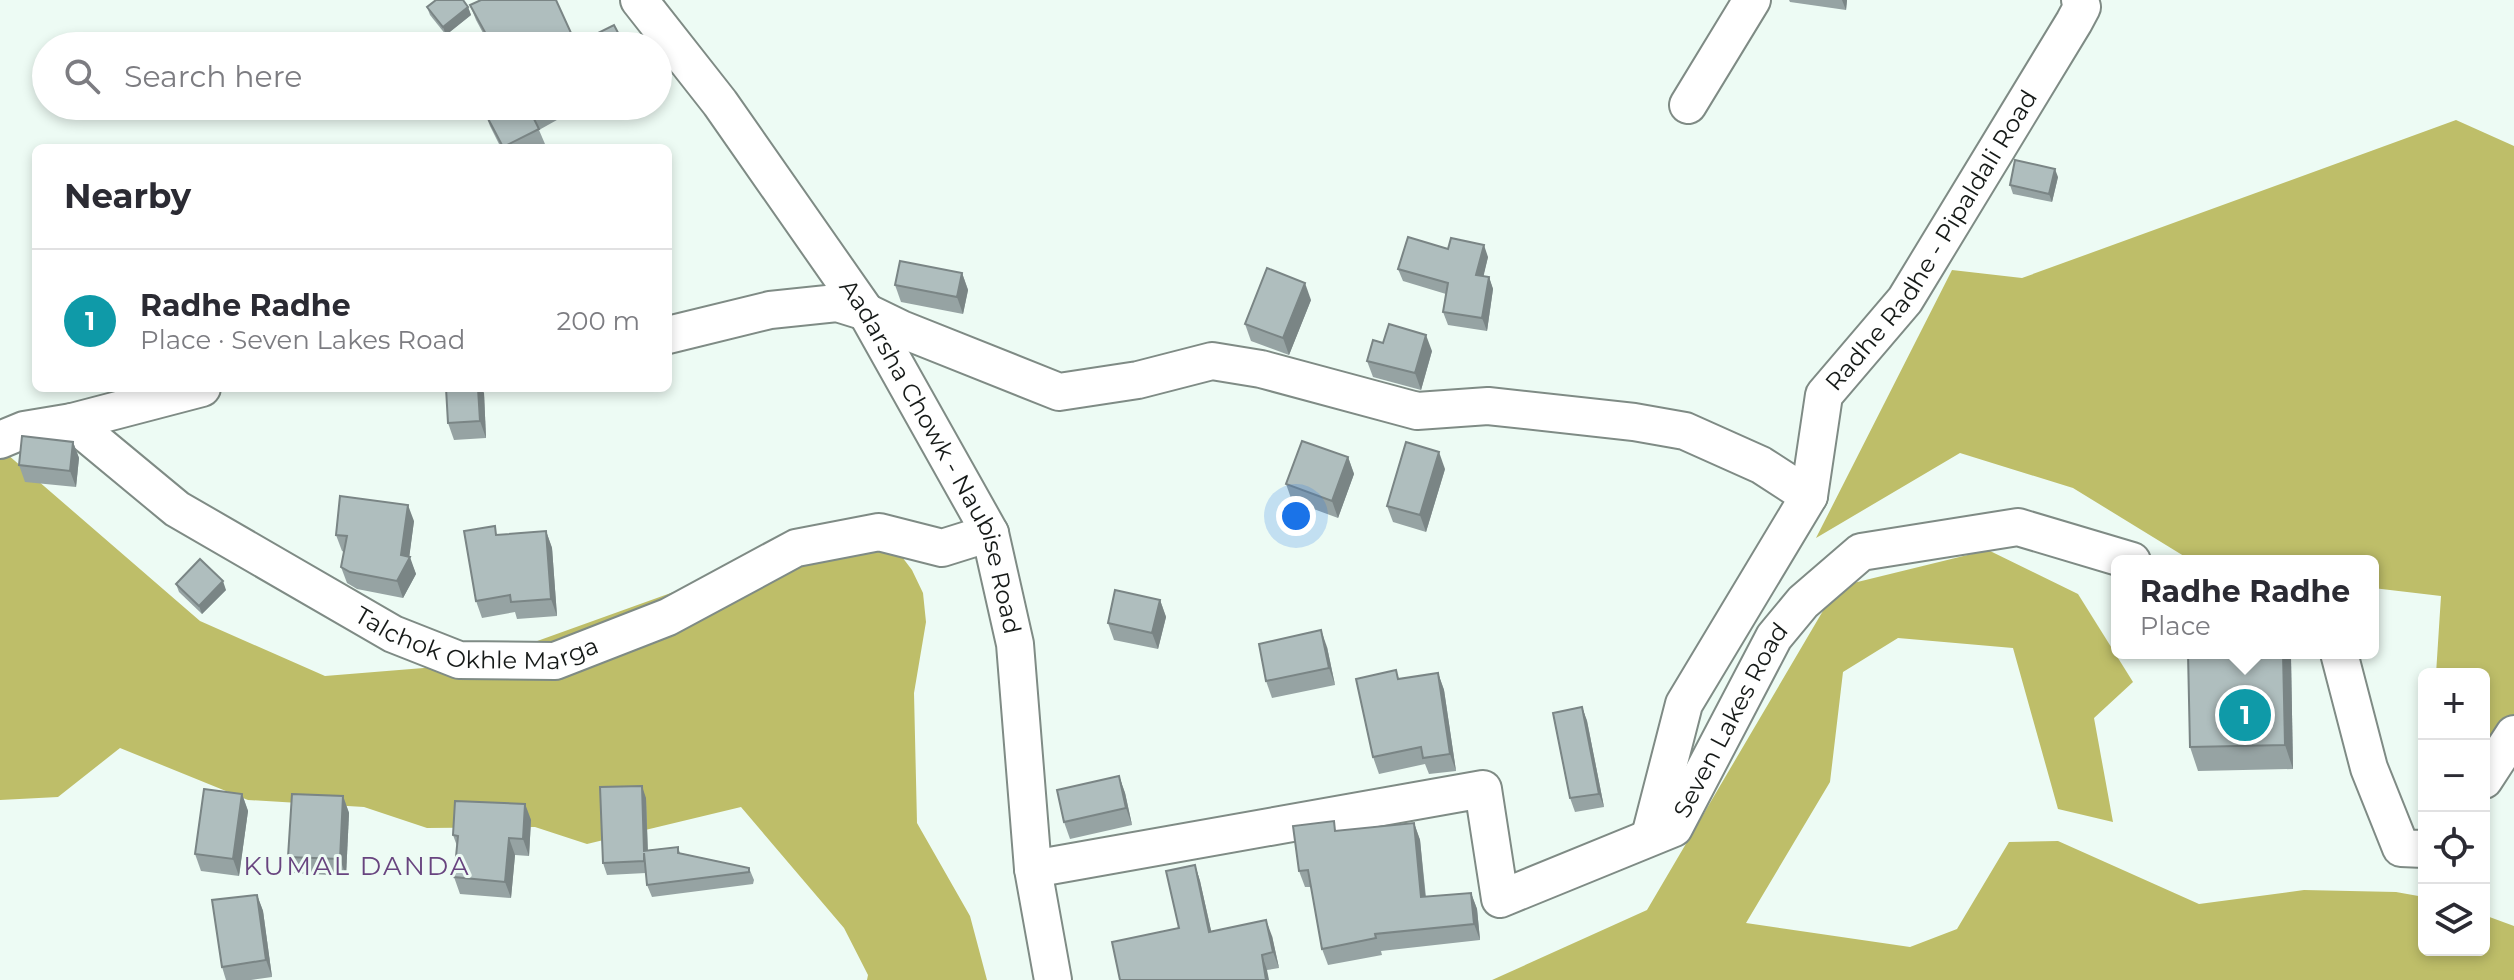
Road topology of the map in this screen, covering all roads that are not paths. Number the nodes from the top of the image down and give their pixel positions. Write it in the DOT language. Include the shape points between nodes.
graph roads {
  1 [pos="639,0"];
  2 [pos="1752,0"];
  3 [pos="2080,0"];
  4 [pos="664,32"];
  5 [pos="672,42"];
  6 [pos="1688,105"];
  7 [pos="866,312"];
  8 [pos="672,334"];
  9 [pos="187,392"];
  10 [pos="72,422"];
  11 [pos="0,440"];
  12 [pos="1809,496"];
  13 [pos="990,533"];
  14 [pos="2112,555"];
  15 [pos="2341,659"];
  16 [pos="2514,734"];
  17 [pos="2490,771"];
  18 [pos="1650,836"];
  19 [pos="2418,849"];
  20 [pos="1033,869"];
  21 [pos="1053,980"];
  1 -- 4 [label="street, Aadarsha Chowk - Naubise Road"];
  2 -- 6 [label="street"];
  3 -- 12 [label="street, Radhe Radhe - Pipaldali Road" via="2074,22 1905,300 1824,395"];
  5 -- 7 [label="street, Aadarsha Chowk - Naubise Road"];
  7 -- 8 [label="street" via="837,303 815,304"];
  7 -- 12 [label="street" via="1059,392 1212,361 1417,411 1488,406 1685,431 1761,465"];
  7 -- 13 [label="street, Aadarsha Chowk - Naubise Road"];
  9 -- 10 [label="street"];
  10 -- 11 [label="street"];
  10 -- 13 [label="street, Talchok Okhle Marga" via="177,509 393,634 459,660 555,661 668,617 796,548 879,532 942,548"];
  12 -- 18 [label="street, Radhe Radhe - Pipaldali Road" via="1684,704"];
  13 -- 20 [label="street, Aadarsha Chowk - Naubise Road" via="1015,644"];
  14 -- 18 [label="street, Seven Lakes Road" via="2018,527 1861,552 1803,602 1774,637 1674,828"];
  15 -- 19 [label="street" via="2369,768 2401,848"];
  16 -- 17 [label="street"];
  18 -- 20 [label="street, Seven Lakes Road" via="1500,899 1483,789"];
  20 -- 21 [label="street, Aadarsha Chowk - Naubise Road"];
}
